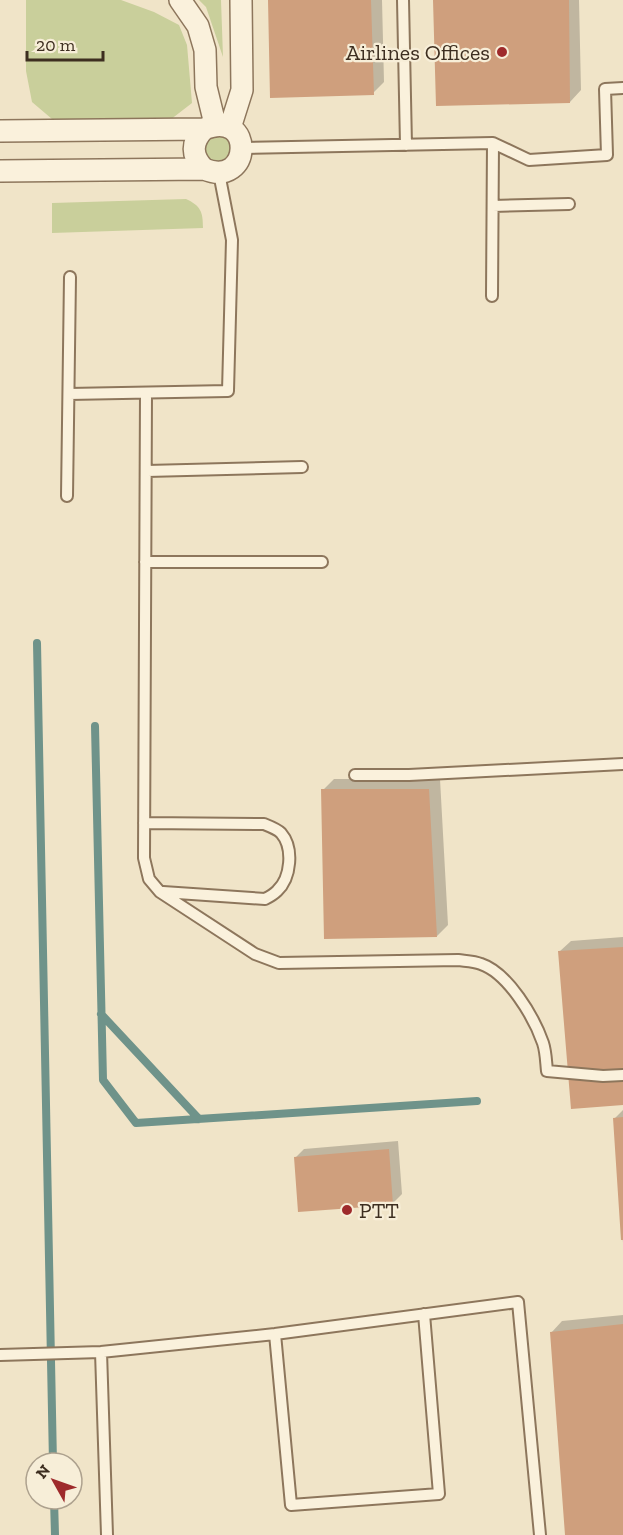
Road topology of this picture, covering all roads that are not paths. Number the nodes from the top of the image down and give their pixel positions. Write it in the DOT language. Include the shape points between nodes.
graph roads {
  1 [pos="180,0"];
  2 [pos="241,0"];
  3 [pos="403,0"];
  4 [pos="623,88"];
  5 [pos="217,127"];
  6 [pos="0,131"];
  7 [pos="493,143"];
  8 [pos="406,145"];
  9 [pos="242,148"];
  10 [pos="0,171"];
  11 [pos="212,171"];
  12 [pos="568,204"];
  13 [pos="493,206"];
  14 [pos="70,277"];
  15 [pos="492,296"];
  16 [pos="146,393"];
  17 [pos="69,394"];
  18 [pos="302,467"];
  19 [pos="147,471"];
  20 [pos="67,496"];
  21 [pos="145,562"];
  22 [pos="322,562"];
  23 [pos="623,764"];
  24 [pos="355,775"];
  25 [pos="144,823"];
  26 [pos="160,892"];
  27 [pos="623,1075"];
  28 [pos="424,1314"];
  29 [pos="275,1334"];
  30 [pos="101,1352"];
  31 [pos="0,1355"];
  32 [pos="107,1535"];
  33 [pos="540,1535"];
  1 -- 5 [label="street" via="198,26 206,50 206,87"];
  2 -- 5 [label="street" via="242,90"];
  3 -- 8 [label="lane"];
  4 -- 7 [label="lane" via="605,89 608,155 529,160"];
  5 -- 6 [label="street"];
  5 -- 9 [label="street" via="241,140"];
  5 -- 11 [label="street" via="198,135 193,148 198,162"];
  7 -- 8 [label="lane"];
  7 -- 13 [label="lane"];
  8 -- 9 [label="lane"];
  9 -- 11 [label="street" via="234,166"];
  10 -- 11 [label="street"];
  11 -- 16 [label="lane" via="232,240 228,390"];
  12 -- 13 [label="lane"];
  13 -- 15 [label="lane"];
  14 -- 17 [label="lane"];
  16 -- 17 [label="lane"];
  16 -- 19 [label="lane"];
  17 -- 20 [label="lane"];
  18 -- 19 [label="lane"];
  19 -- 21 [label="lane"];
  21 -- 22 [label="lane"];
  21 -- 25 [label="lane"];
  23 -- 24 [label="lane"];
  25 -- 26 [label="lane" via="144,858 149,879"];
  25 -- 26 [label="lane" via="264,824 279,831 287,842 290,857 285,881 265,899"];
  26 -- 27 [label="lane" via="255,954 279,963 458,960 481,964 510,985 529,1013 543,1044 547,1071"];
  28 -- 29 [label="lane"];
  28 -- 29 [label="lane" via="439,1494 291,1505"];
  28 -- 33 [label="lane" via="518,1302"];
  29 -- 30 [label="lane"];
  30 -- 31 [label="lane"];
  30 -- 32 [label="lane"];
}
